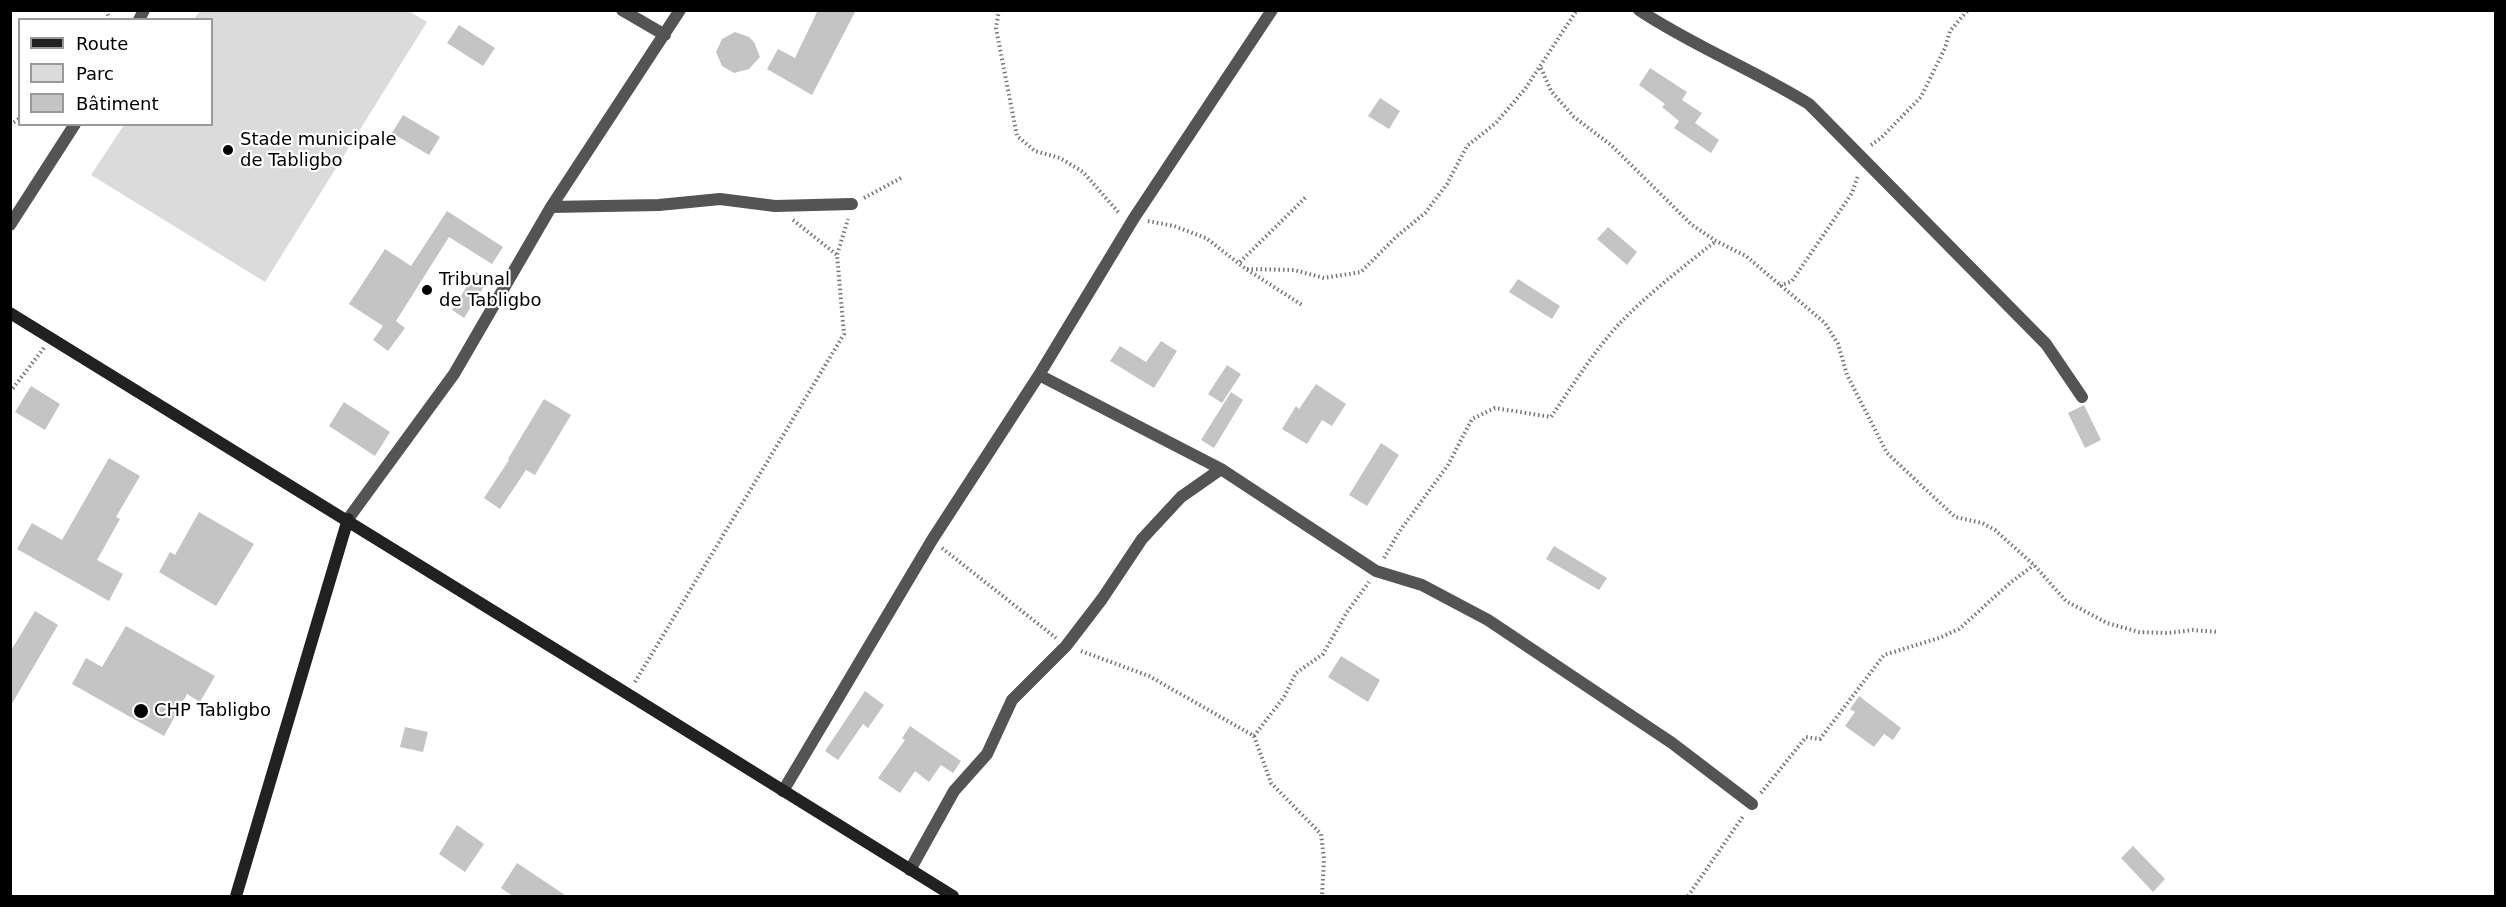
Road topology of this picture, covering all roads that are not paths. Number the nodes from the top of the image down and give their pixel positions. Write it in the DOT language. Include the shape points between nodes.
graph roads {
  1 [pos="622,10"];
  2 [pos="680,10"];
  3 [pos="1272,10"];
  4 [pos="1639,10"];
  5 [pos="665,35"];
  6 [pos="74,126"];
  7 [pos="852,204"];
  8 [pos="551,207"];
  9 [pos="10,225"];
  10 [pos="10,314"];
  11 [pos="1039,375"];
  12 [pos="2082,397"];
  13 [pos="1221,469"];
  14 [pos="348,519"];
  15 [pos="783,791"];
  16 [pos="1752,804"];
  17 [pos="910,870"];
  18 [pos="236,897"];
  19 [pos="953,897"];
  1 -- 5 [label="street"];
  2 -- 5 [label="street"];
  3 -- 11 [label="street" via="1134,218"];
  4 -- 12 [label="street" via="1665,28 1778,85 1809,105 2046,344"];
  5 -- 8 [label="street"];
  6 -- 9 [label="street"];
  7 -- 8 [label="street" via="775,206 720,199 659,205"];
  8 -- 14 [label="street" via="454,374"];
  10 -- 14 [label="street"];
  11 -- 13 [label="street"];
  11 -- 15 [label="street" via="932,540"];
  13 -- 16 [label="street" via="1376,571 1422,585 1488,620 1672,743"];
  13 -- 17 [label="street" via="1180,497 1142,539 1066,646 1012,700 987,754 954,791"];
  14 -- 15 [label="street"];
  14 -- 18 [label="street"];
  15 -- 17 [label="street"];
  17 -- 19 [label="street"];
}
